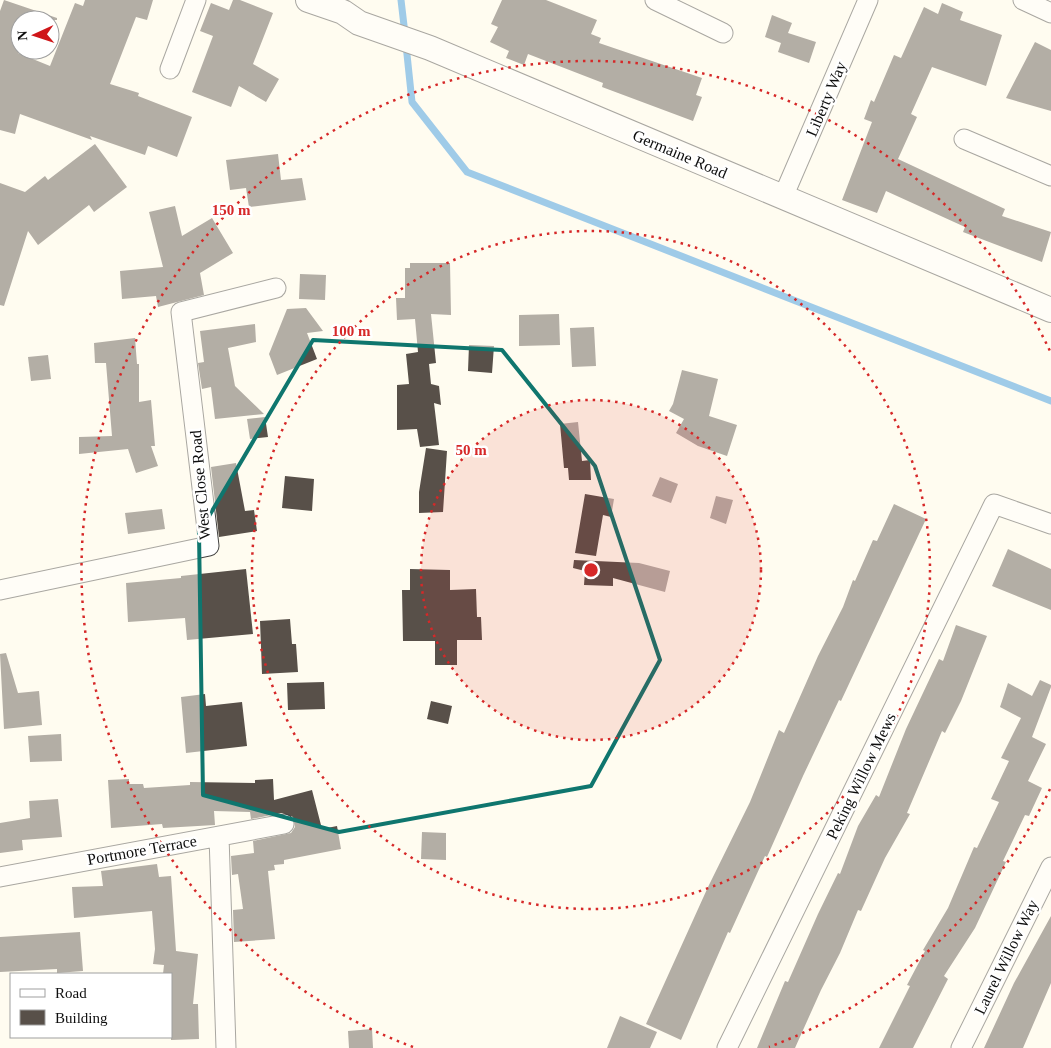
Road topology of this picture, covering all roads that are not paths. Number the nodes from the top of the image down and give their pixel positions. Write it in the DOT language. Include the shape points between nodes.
graph roads {
  1 [pos="196,0"];
  2 [pos="308,0"];
  3 [pos="655,0"];
  4 [pos="868,0"];
  5 [pos="1023,0"];
  6 [pos="1051,13"];
  7 [pos="723,33"];
  8 [pos="170,69"];
  9 [pos="964,139"];
  10 [pos="1051,176"];
  11 [pos="783,197"];
  12 [pos="276,288"];
  13 [pos="1051,310"];
  14 [pos="1051,524"];
  15 [pos="0,590"];
  16 [pos="284,824"];
  17 [pos="219,836"];
  18 [pos="1051,867"];
  19 [pos="0,877"];
  20 [pos="226,1048"];
  21 [pos="727,1048"];
  22 [pos="961,1048"];
  1 -- 8 [label="street"];
  2 -- 11 [label="street, Germaine Road"];
  3 -- 7 [label="street"];
  4 -- 11 [label="street, Liberty Way"];
  5 -- 6 [label="street"];
  9 -- 10 [label="street"];
  11 -- 13 [label="street, Germaine Road"];
  12 -- 15 [label="street, West Close Road" via="181,312 209,546"];
  14 -- 21 [label="street, Peking Willow Mews" via="994,504"];
  16 -- 17 [label="street, Portmore Terrace"];
  17 -- 19 [label="street, Portmore Terrace"];
  17 -- 20 [label="street"];
  18 -- 22 [label="street, Laurel Willow Way"];
}
